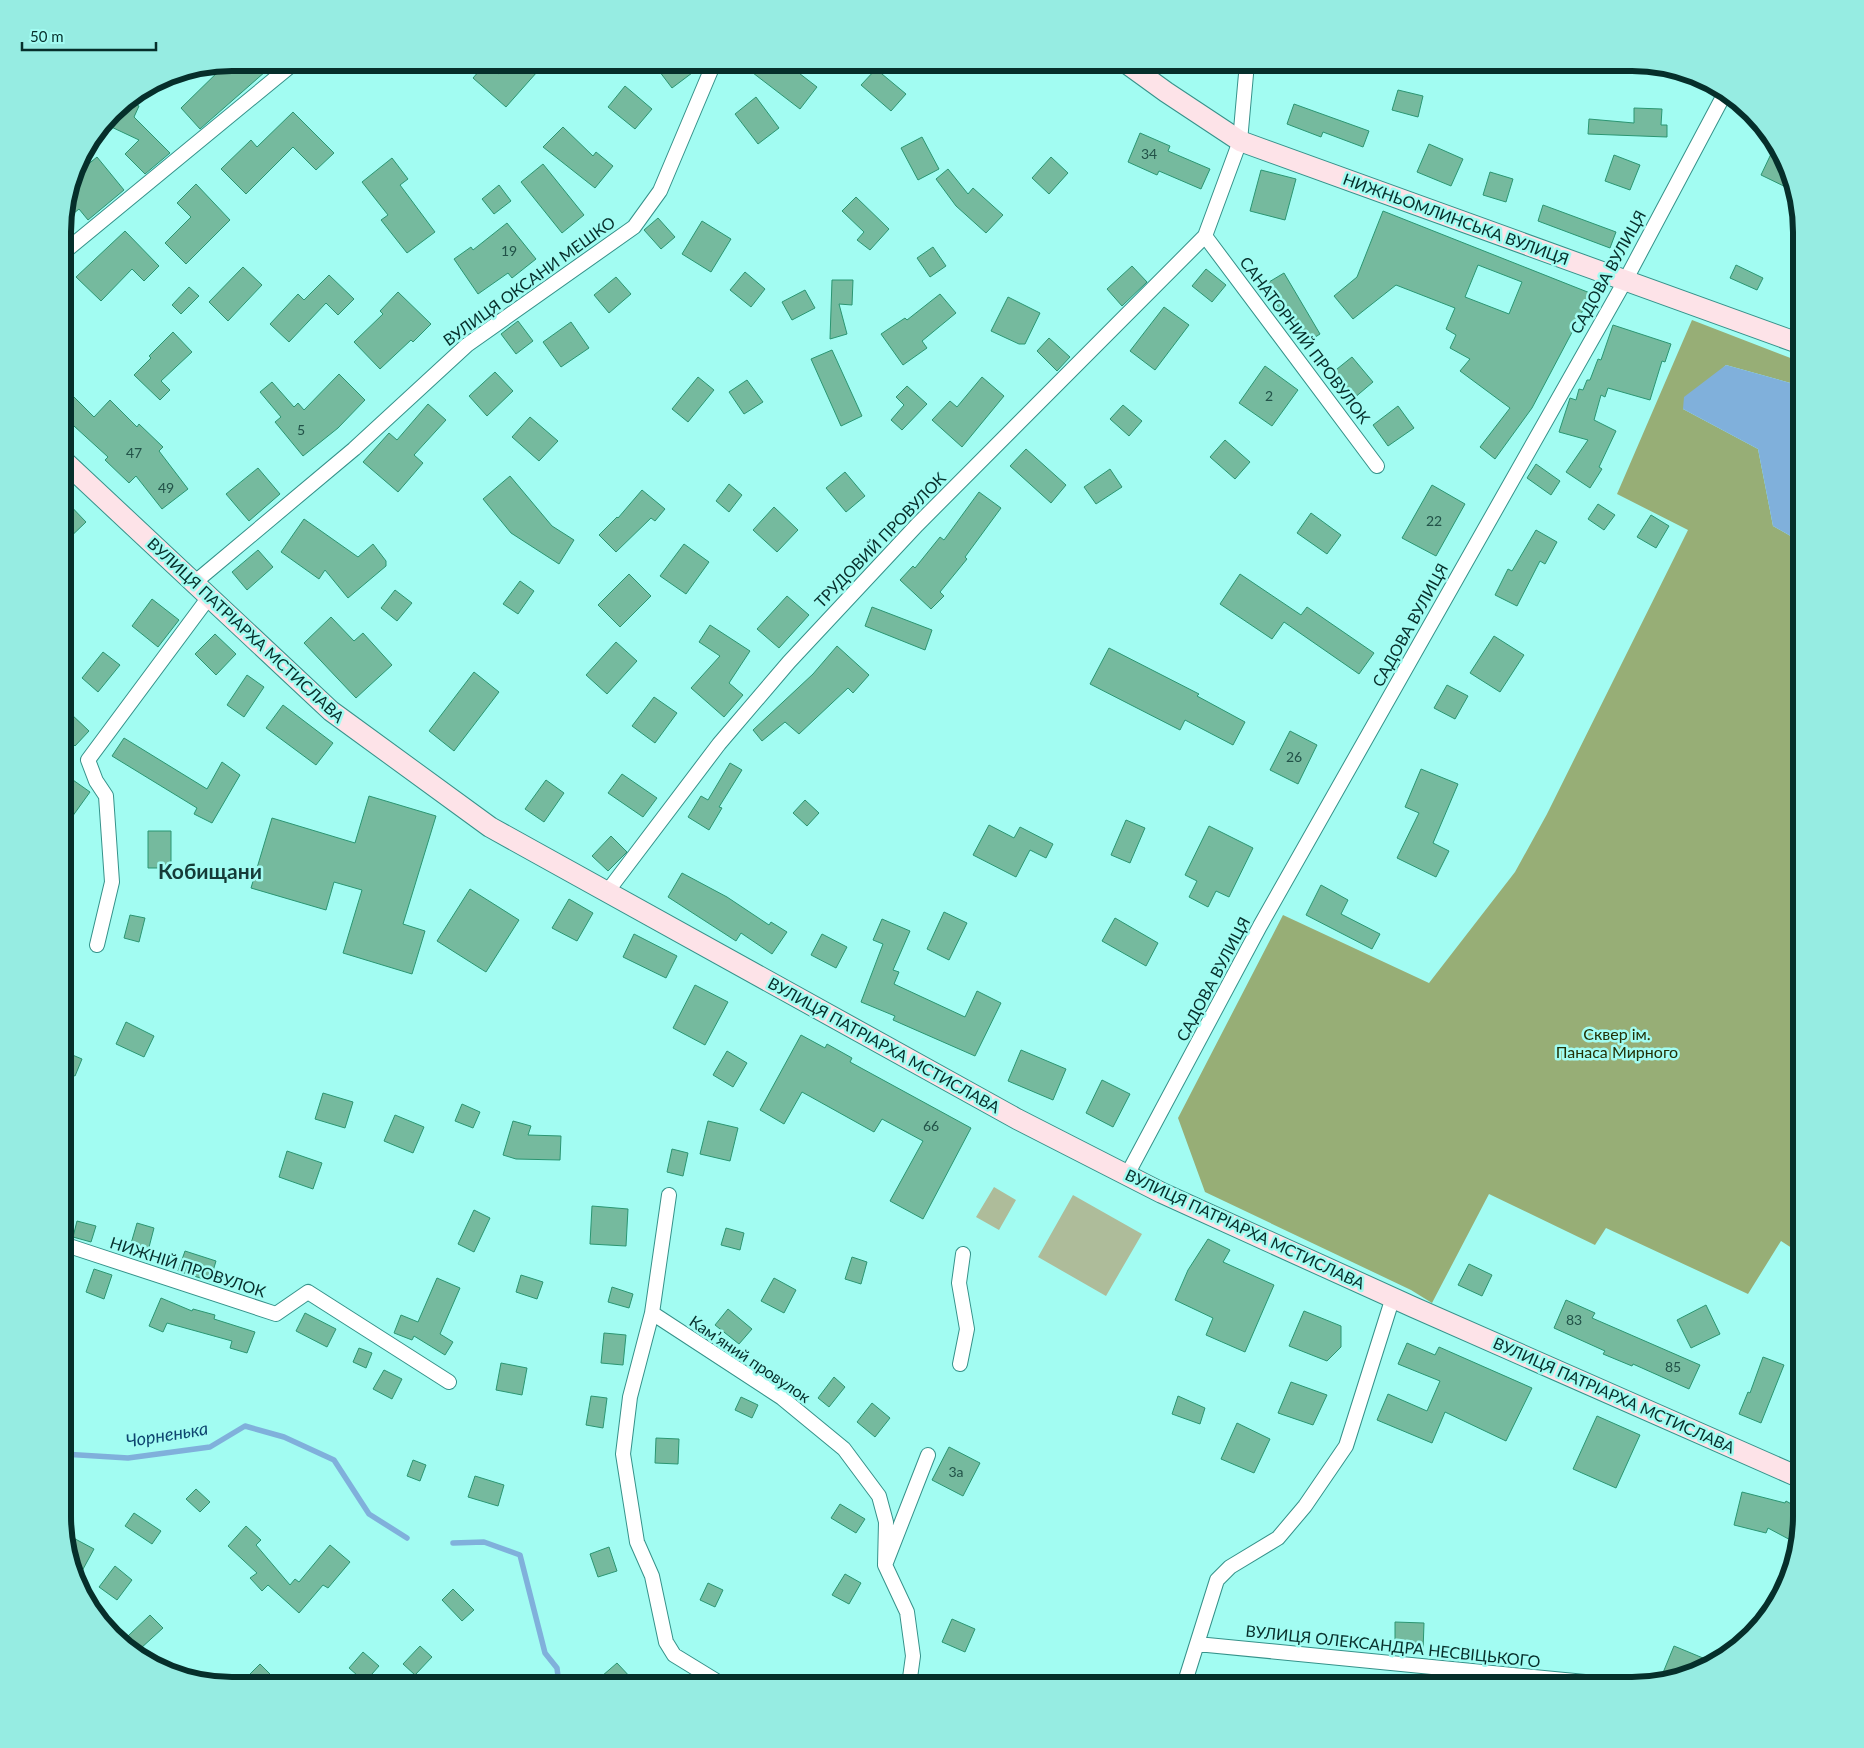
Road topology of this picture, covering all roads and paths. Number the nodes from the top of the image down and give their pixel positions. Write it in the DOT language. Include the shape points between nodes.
graph roads {
  1 [pos="1138,71"];
  2 [pos="1246,71"];
  3 [pos="282,72"];
  4 [pos="710,72"];
  5 [pos="1722,99"];
  6 [pos="1240,141"];
  7 [pos="1205,236"];
  8 [pos="72,246"];
  9 [pos="1625,281"];
  10 [pos="1792,341"];
  11 [pos="1377,466"];
  12 [pos="72,468"];
  13 [pos="194,583"];
  14 [pos="209,597"];
  15 [pos="607,892"];
  16 [pos="96,945"];
  17 [pos="1127,1175"];
  18 [pos="669,1195"];
  19 [pos="72,1247"];
  20 [pos="962,1254"];
  21 [pos="1393,1297"];
  22 [pos="652,1313"];
  23 [pos="960,1364"];
  24 [pos="450,1382"];
  25 [pos="928,1455"];
  26 [pos="1793,1474"];
  27 [pos="885,1565"];
  28 [pos="1197,1644"];
  29 [pos="709,1677"];
  30 [pos="911,1677"];
  31 [pos="1187,1677"];
  32 [pos="1526,1677"];
  1 -- 6 [label="main road, НИЖНЬОМЛИНСЬКА ВУЛИЦЯ"];
  2 -- 6 [label="street"];
  3 -- 8 [label="street"];
  4 -- 13 [label="street, ВУЛИЦЯ ОКСАНИ МЕШКО" via="660,191 634,227 467,345 354,449"];
  5 -- 9 [label="street, САДОВА ВУЛИЦЯ"];
  6 -- 7 [label="street"];
  6 -- 9 [label="main road, НИЖНЬОМЛИНСЬКА ВУЛИЦЯ"];
  7 -- 11 [label="street, САНАТОРНИЙ ПРОВУЛОК"];
  7 -- 15 [label="street, ТРУДОВИЙ ПРОВУЛОК" via="917,525 789,662 719,744"];
  9 -- 10 [label="main road, НИЖНЬОМЛИНСЬКА ВУЛИЦЯ"];
  9 -- 17 [label="street, САДОВА ВУЛИЦЯ" via="1260,926"];
  12 -- 13 [label="main road, ВУЛИЦЯ ПАТРІАРХА МСТИСЛАВА"];
  13 -- 14 [label="main road, ВУЛИЦЯ ПАТРІАРХА МСТИСЛАВА"];
  14 -- 15 [label="main road, ВУЛИЦЯ ПАТРІАРХА МСТИСЛАВА" via="331,711 490,827"];
  14 -- 16 [label="street" via="88,760 106,796 112,882"];
  15 -- 17 [label="main road, ВУЛИЦЯ ПАТРІАРХА МСТИСЛАВА" via="1017,1119"];
  17 -- 21 [label="main road, ВУЛИЦЯ ПАТРІАРХА МСТИСЛАВА" via="1208,1215"];
  18 -- 22 [label="street"];
  19 -- 24 [label="street, НИЖНІЙ ПРОВУЛОК" via="276,1314 308,1292"];
  20 -- 23 [label="street" via="959,1283 967,1329"];
  21 -- 26 [label="main road, ВУЛИЦЯ ПАТРІАРХА МСТИСЛАВА"];
  21 -- 28 [label="street" via="1346,1446 1305,1506 1278,1538 1230,1568 1217,1580"];
  22 -- 27 [label="street, Камʼяний провулок" via="782,1398 844,1449 879,1496 886,1522"];
  22 -- 29 [label="street" via="630,1397 623,1454 637,1542 652,1576 666,1642 674,1655"];
  25 -- 27 [label="street"];
  27 -- 30 [label="street" via="907,1612 913,1656"];
  28 -- 31 [label="street"];
  28 -- 32 [label="street, ВУЛИЦЯ ОЛЕКСАНДРА НЕСВІЦЬКОГО"];
}
